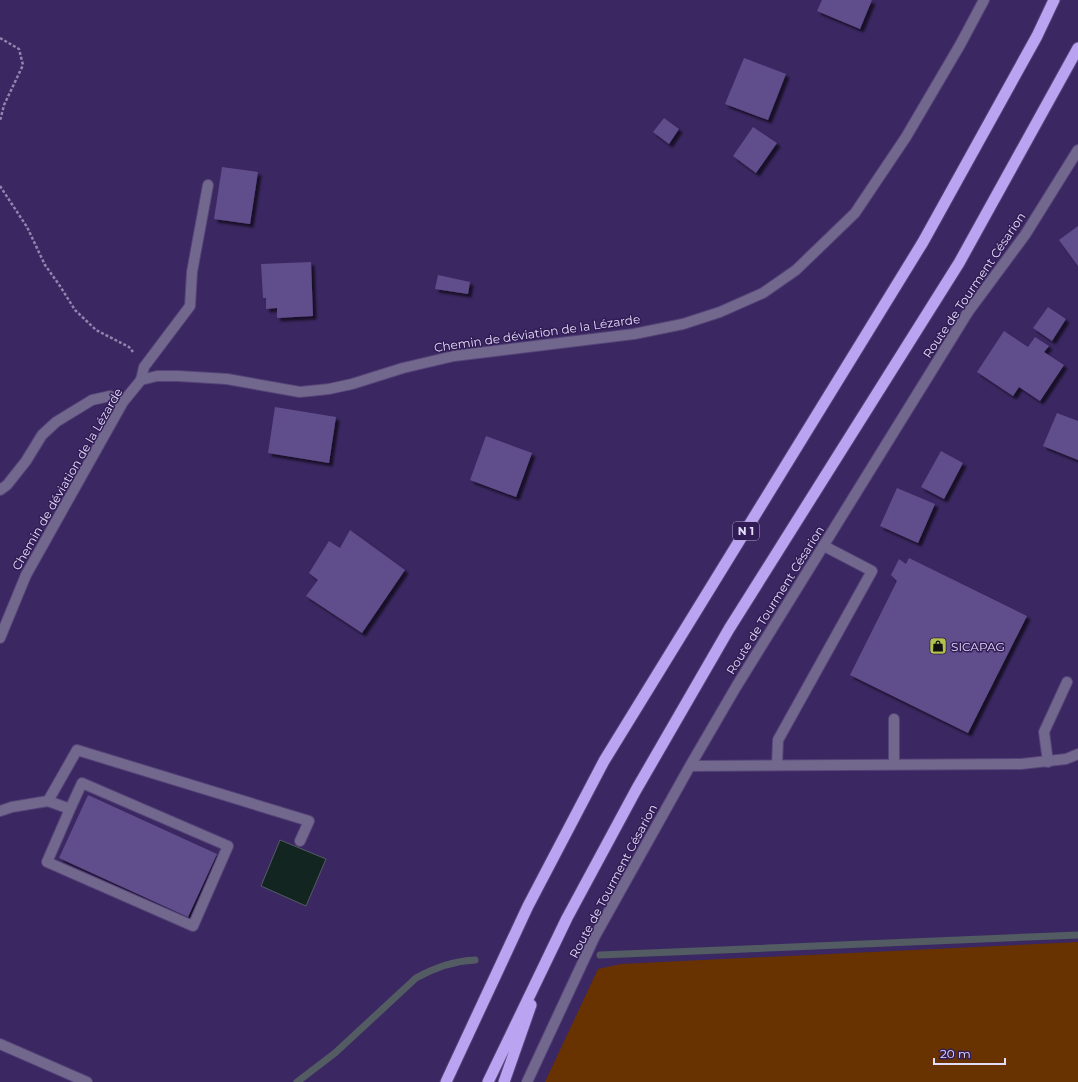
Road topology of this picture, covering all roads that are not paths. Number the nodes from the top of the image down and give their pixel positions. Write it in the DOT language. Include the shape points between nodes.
graph roads {
  1 [pos="984,0"];
  2 [pos="1054,0"];
  3 [pos="1078,48"];
  4 [pos="1078,150"];
  5 [pos="208,185"];
  6 [pos="141,380"];
  7 [pos="123,402"];
  8 [pos="0,490"];
  9 [pos="824,546"];
  10 [pos="0,638"];
  11 [pos="1066,682"];
  12 [pos="894,719"];
  13 [pos="1078,754"];
  14 [pos="1048,762"];
  15 [pos="894,764"];
  16 [pos="777,765"];
  17 [pos="690,766"];
  18 [pos="48,801"];
  19 [pos="70,809"];
  20 [pos="0,811"];
  21 [pos="300,841"];
  22 [pos="552,949"];
  23 [pos="0,1044"];
  24 [pos="87,1082"];
  25 [pos="446,1082"];
  26 [pos="488,1082"];
  27 [pos="504,1082"];
  28 [pos="527,1082"];
  1 -- 6 [label="street, Chemin de déviation de la Lézarde" via="906,137 855,213 796,270 764,293 720,312 683,324 634,334 454,356 329,389 300,392 227,379 178,376 157,376"];
  2 -- 25 [label="highway, N 1" via="1037,36 923,242 604,761 528,906"];
  3 -- 22 [label="highway" via="959,263 729,629 636,790"];
  4 -- 9 [label="street, Route de Tourment Césarion" via="1025,235 968,312"];
  5 -- 6 [label="street" via="192,272 190,306 144,367"];
  6 -- 7 [label="street, Chemin de déviation de la Lézarde"];
  7 -- 8 [label="street" via="110,396 92,400 56,422 42,435 26,461"];
  7 -- 10 [label="street, Chemin de déviation de la Lézarde" via="26,575"];
  9 -- 16 [label="street" via="872,571 778,740"];
  9 -- 17 [label="street, Route de Tourment Césarion"];
  11 -- 14 [label="street" via="1044,732"];
  12 -- 15 [label="street"];
  13 -- 14 [label="street"];
  14 -- 15 [label="street"];
  15 -- 16 [label="street"];
  16 -- 17 [label="street"];
  17 -- 28 [label="street, Route de Tourment Césarion" via="595,936"];
  18 -- 19 [label="street"];
  18 -- 20 [label="street"];
  18 -- 21 [label="street" via="77,750 309,820"];
  19 -- 19 [label="street" via="47,862 193,926 228,846 82,783"];
  22 -- 26 [label="highway"];
  22 -- 27 [label="highway"];
  23 -- 24 [label="street"];
}
